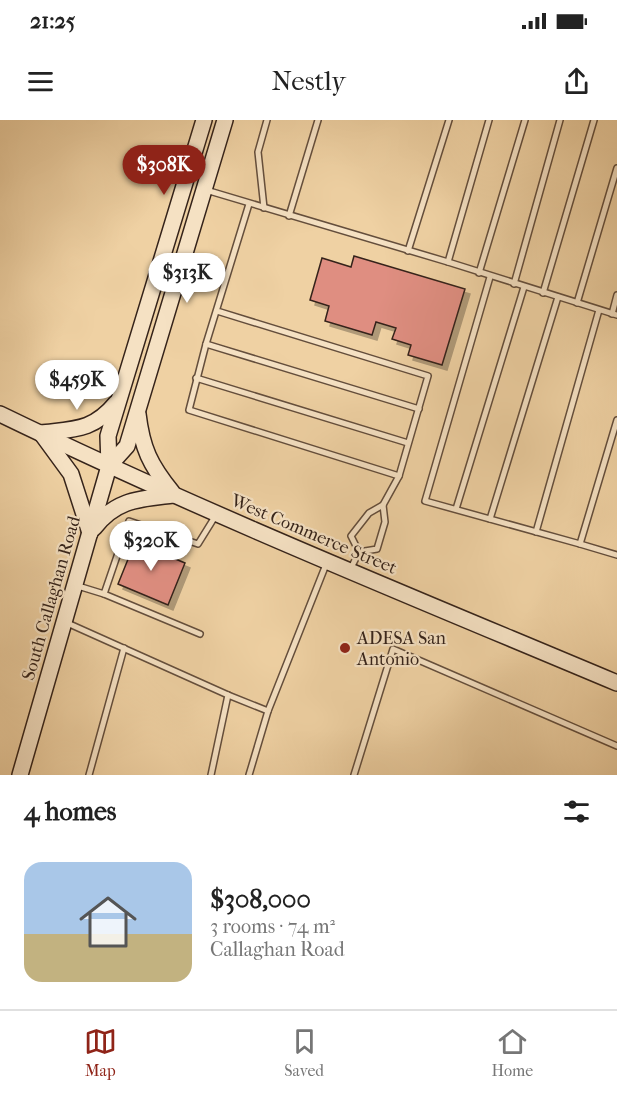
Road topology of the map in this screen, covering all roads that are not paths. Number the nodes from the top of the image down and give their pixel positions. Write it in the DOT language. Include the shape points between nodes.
graph roads {
  1 [pos="204,120"];
  2 [pos="225,120"];
  3 [pos="267,120"];
  4 [pos="318,120"];
  5 [pos="449,120"];
  6 [pos="489,120"];
  7 [pos="525,120"];
  8 [pos="560,120"];
  9 [pos="594,120"];
  10 [pos="617,168"];
  11 [pos="204,189"];
  12 [pos="249,204"];
  13 [pos="264,208"];
  14 [pos="289,216"];
  15 [pos="408,250"];
  16 [pos="448,262"];
  17 [pos="479,273"];
  18 [pos="490,277"];
  19 [pos="513,284"];
  20 [pos="524,287"];
  21 [pos="543,293"];
  22 [pos="617,296"];
  23 [pos="558,297"];
  24 [pos="577,303"];
  25 [pos="599,310"];
  26 [pos="218,311"];
  27 [pos="614,315"];
  28 [pos="206,344"];
  29 [pos="196,378"];
  30 [pos="120,399"];
  31 [pos="138,409"];
  32 [pos="419,409"];
  33 [pos="0,414"];
  34 [pos="617,420"];
  35 [pos="41,433"];
  36 [pos="408,443"];
  37 [pos="109,466"];
  38 [pos="399,476"];
  39 [pos="174,495"];
  40 [pos="383,506"];
  41 [pos="456,509"];
  42 [pos="216,514"];
  43 [pos="490,519"];
  44 [pos="536,532"];
  45 [pos="90,533"];
  46 [pos="580,544"];
  47 [pos="358,552"];
  48 [pos="617,555"];
  49 [pos="327,561"];
  50 [pos="350,570"];
  51 [pos="75,585"];
  52 [pos="104,594"];
  53 [pos="65,622"];
  54 [pos="200,634"];
  55 [pos="124,648"];
  56 [pos="617,683"];
  57 [pos="228,695"];
  58 [pos="268,711"];
  59 [pos="617,746"];
  60 [pos="21,775"];
  61 [pos="89,775"];
  62 [pos="211,775"];
  63 [pos="249,775"];
  64 [pos="354,775"];
  1 -- 30 [label="main road"];
  2 -- 11 [label="main road"];
  3 -- 13 [label="lane" via="258,152"];
  4 -- 14 [label="lane"];
  5 -- 15 [label="lane"];
  6 -- 16 [label="lane"];
  7 -- 17 [label="lane"];
  8 -- 19 [label="lane"];
  9 -- 21 [label="lane"];
  10 -- 24 [label="lane"];
  11 -- 12 [label="lane"];
  11 -- 31 [label="main road"];
  12 -- 13 [label="lane"];
  12 -- 26 [label="lane"];
  13 -- 14 [label="lane"];
  14 -- 15 [label="lane"];
  15 -- 16 [label="lane"];
  16 -- 17 [label="lane"];
  17 -- 18 [label="lane"];
  18 -- 19 [label="lane"];
  18 -- 41 [label="lane" via="425,501"];
  19 -- 20 [label="lane"];
  20 -- 21 [label="lane"];
  20 -- 41 [label="lane"];
  21 -- 23 [label="lane"];
  22 -- 27 [label="lane"];
  23 -- 24 [label="lane"];
  23 -- 43 [label="lane"];
  24 -- 25 [label="lane"];
  25 -- 27 [label="lane"];
  25 -- 44 [label="lane"];
  26 -- 28 [label="lane"];
  26 -- 32 [label="lane" via="428,376"];
  28 -- 29 [label="lane"];
  28 -- 32 [label="lane"];
  29 -- 36 [label="lane"];
  29 -- 38 [label="lane" via="189,410"];
  30 -- 35 [label="main road" via="105,416 90,425"];
  30 -- 37 [label="main road" via="108,436"];
  31 -- 37 [label="main road" via="126,446"];
  31 -- 39 [label="main road" via="146,455"];
  32 -- 36 [label="lane"];
  33 -- 35 [label="main road, West Commerce Street"];
  34 -- 46 [label="lane"];
  35 -- 37 [label="main road, West Commerce Street"];
  35 -- 45 [label="main road" via="71,474"];
  36 -- 38 [label="lane"];
  37 -- 39 [label="main road, West Commerce Street"];
  37 -- 45 [label="main road, South Callaghan Road"];
  38 -- 40 [label="lane"];
  39 -- 42 [label="main road, West Commerce Street"];
  39 -- 45 [label="main road" via="136,499 117,506"];
  40 -- 47 [label="lane" via="369,513 351,536"];
  40 -- 47 [label="lane" via="385,522 377,549"];
  41 -- 43 [label="lane"];
  42 -- 49 [label="main road, West Commerce Street"];
  42 -- 52 [label="lane" via="198,544 129,521"];
  43 -- 44 [label="lane"];
  44 -- 46 [label="lane"];
  45 -- 51 [label="main road, South Callaghan Road"];
  46 -- 48 [label="lane"];
  47 -- 50 [label="lane"];
  49 -- 50 [label="main road, West Commerce Street"];
  49 -- 58 [label="lane"];
  50 -- 56 [label="main road, West Commerce Street"];
  51 -- 52 [label="lane"];
  51 -- 53 [label="main road, South Callaghan Road"];
  52 -- 54 [label="lane"];
  53 -- 55 [label="lane"];
  53 -- 60 [label="main road, South Callaghan Road"];
  55 -- 57 [label="lane"];
  55 -- 61 [label="lane"];
  57 -- 58 [label="lane"];
  57 -- 62 [label="lane"];
  58 -- 63 [label="lane"];
  59 -- 64 [label="lane" via="393,649"];
}
